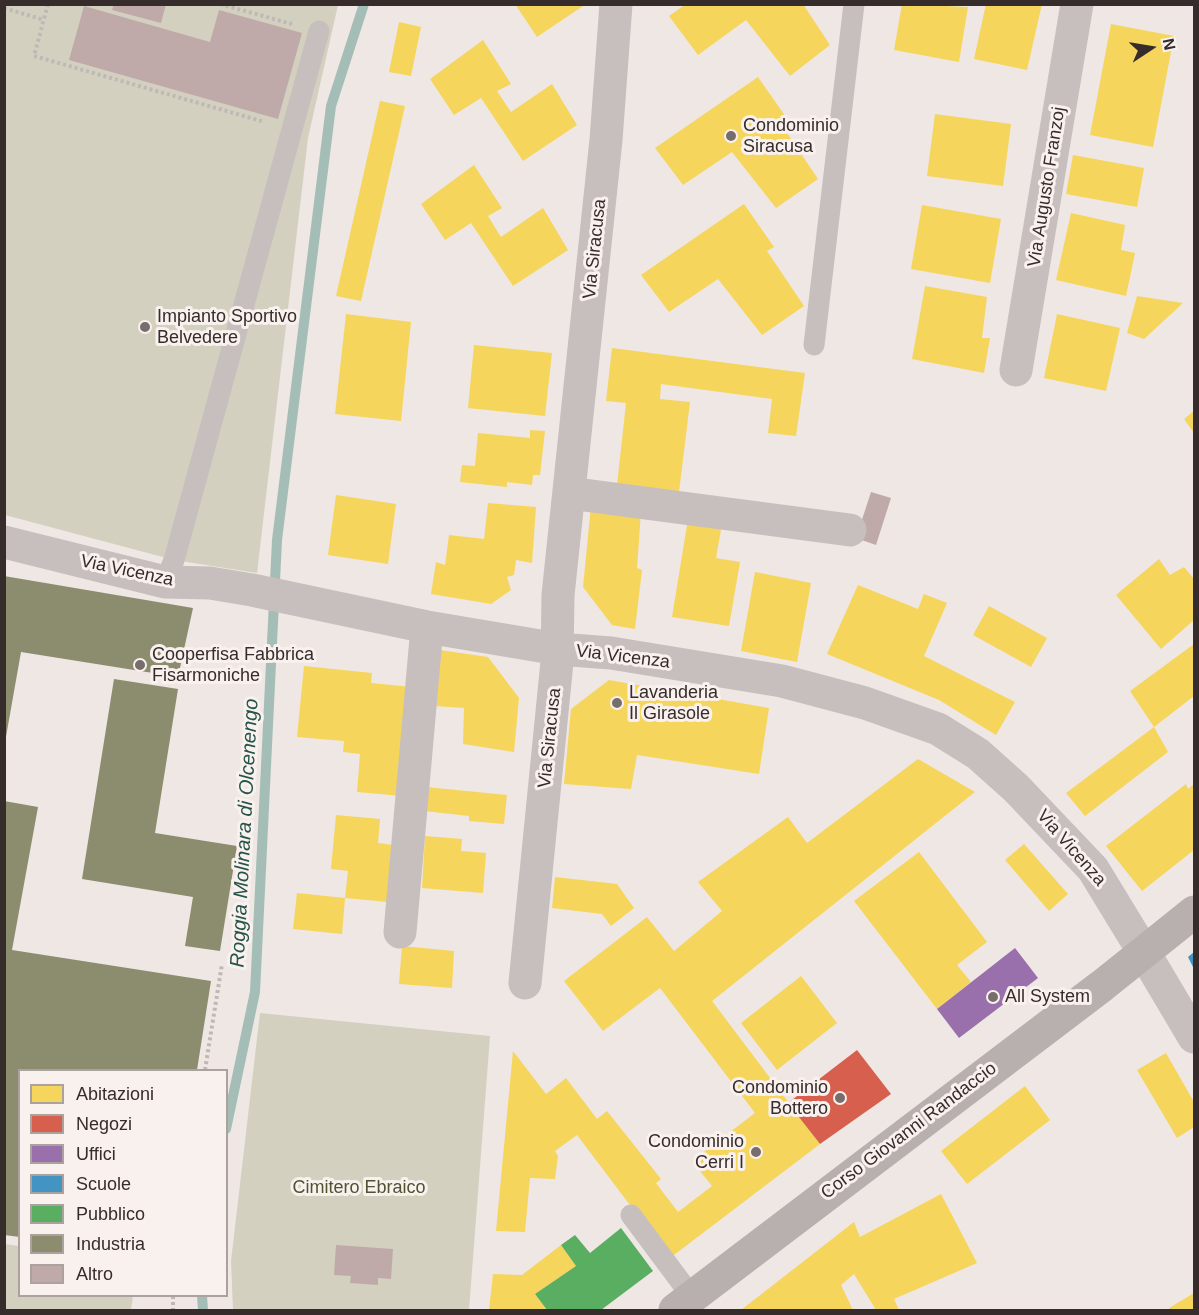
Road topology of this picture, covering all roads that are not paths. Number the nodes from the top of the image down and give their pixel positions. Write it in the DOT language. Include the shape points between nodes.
graph roads {
  1 [pos="616,4"];
  2 [pos="854,4"];
  3 [pos="1077,4"];
  4 [pos="319,31"];
  5 [pos="814,345"];
  6 [pos="1016,370"];
  7 [pos="569,493"];
  8 [pos="850,530"];
  9 [pos="4,542"];
  10 [pos="165,582"];
  11 [pos="427,627"];
  12 [pos="558,649"];
  13 [pos="1194,912"];
  14 [pos="400,932"];
  15 [pos="1143,951"];
  16 [pos="525,982"];
  17 [pos="1194,1037"];
  18 [pos="631,1215"];
  19 [pos="683,1304"];
  1 -- 7 [label="street, Via Siracusa" via="606,140"];
  2 -- 5 [label="lane"];
  3 -- 6 [label="street, Via Augusto Franzoj"];
  4 -- 10 [label="lane"];
  7 -- 8 [label="street"];
  7 -- 12 [label="street, Via Siracusa" via="558,595"];
  9 -- 10 [label="street, Via Vicenza"];
  10 -- 11 [label="street, Via Vicenza" via="210,583 252,590"];
  11 -- 12 [label="street, Via Vicenza"];
  11 -- 14 [label="street"];
  12 -- 15 [label="street, Via Vicenza" via="611,653 783,681 865,703 938,729 978,754 1016,788 1093,869"];
  12 -- 16 [label="street, Via Siracusa"];
  13 -- 15 [label="main road, Corso Giovanni Randaccio"];
  15 -- 17 [label="street, Via Vicenza"];
  15 -- 19 [label="main road, Corso Giovanni Randaccio"];
  18 -- 19 [label="lane"];
}
